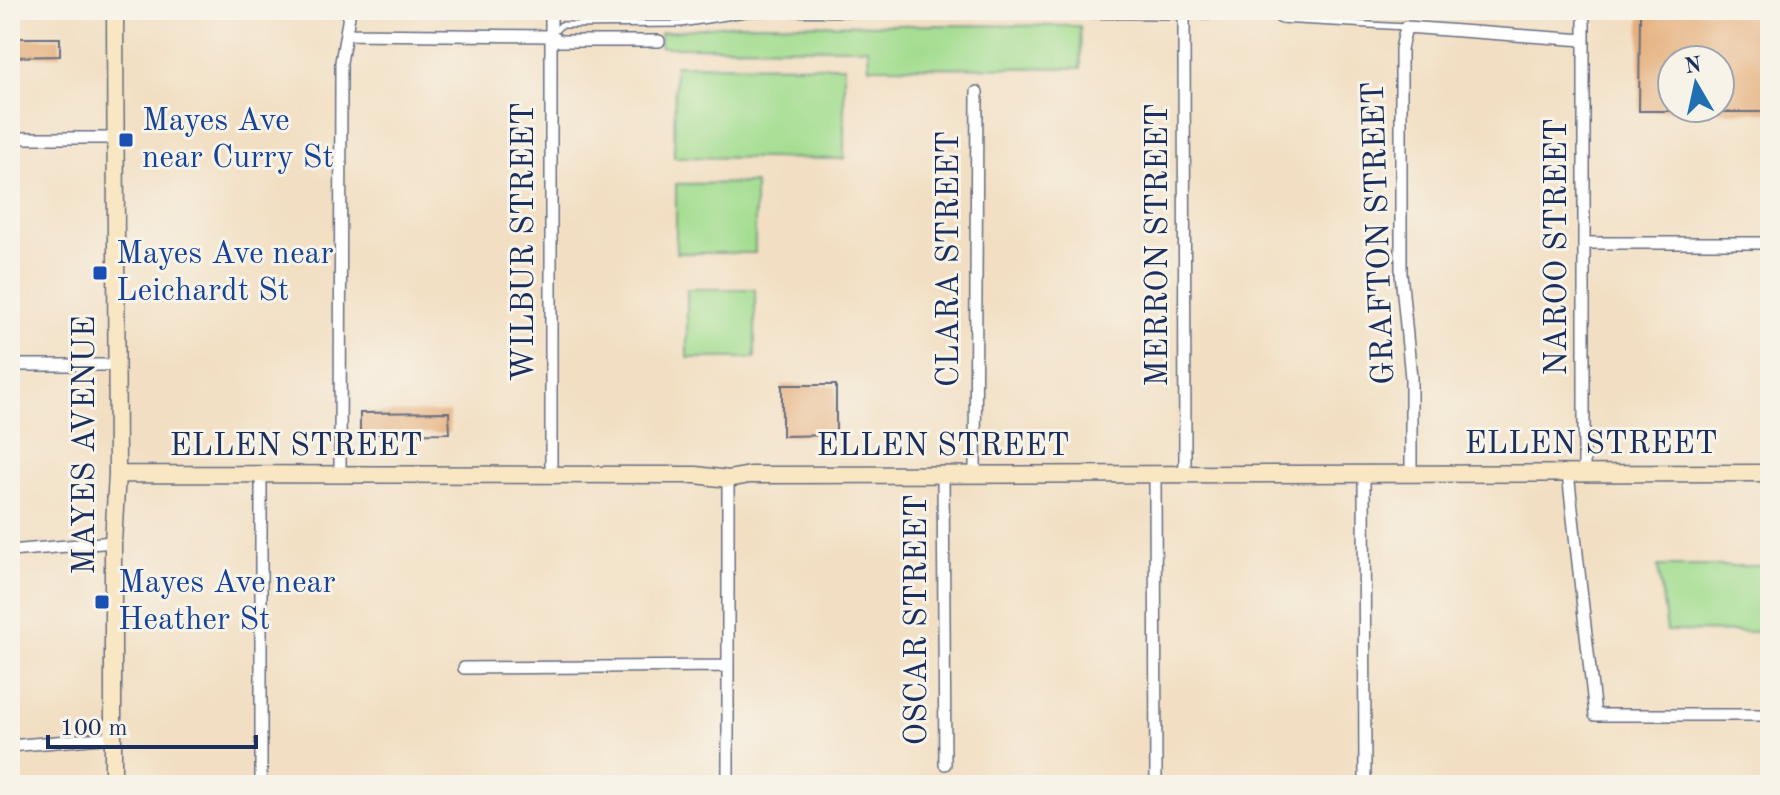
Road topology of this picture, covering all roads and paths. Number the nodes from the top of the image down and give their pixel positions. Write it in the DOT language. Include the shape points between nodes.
graph roads {
  1 [pos="115,10"];
  2 [pos="350,10"];
  3 [pos="551,10"];
  4 [pos="1264,10"];
  5 [pos="1184,16"];
  6 [pos="1584,21"];
  7 [pos="1406,27"];
  8 [pos="348,34"];
  9 [pos="551,36"];
  10 [pos="1584,40"];
  11 [pos="659,41"];
  12 [pos="977,92"];
  13 [pos="10,138"];
  14 [pos="115,138"];
  15 [pos="1585,243"];
  16 [pos="1770,243"];
  17 [pos="10,365"];
  18 [pos="115,365"];
  19 [pos="1364,473"];
  20 [pos="1411,473"];
  21 [pos="1576,473"];
  22 [pos="1770,473"];
  23 [pos="117,474"];
  24 [pos="1185,474"];
  25 [pos="261,475"];
  26 [pos="340,475"];
  27 [pos="551,475"];
  28 [pos="943,475"];
  29 [pos="975,475"];
  30 [pos="1155,475"];
  31 [pos="728,479"];
  32 [pos="113,542"];
  33 [pos="10,551"];
  34 [pos="728,666"];
  35 [pos="464,668"];
  36 [pos="1770,715"];
  37 [pos="113,737"];
  38 [pos="10,746"];
  39 [pos="945,764"];
  40 [pos="113,785"];
  41 [pos="261,785"];
  42 [pos="728,785"];
  43 [pos="1156,785"];
  44 [pos="1365,785"];
  1 -- 14 [label="street, MAYES AVENUE"];
  2 -- 8 [label="street"];
  3 -- 9 [label="street, WILBUR STREET"];
  4 -- 5 [label="lane" via="1251,15"];
  4 -- 7 [label="lane" via="1279,20"];
  5 -- 9 [label="lane" via="752,13 681,24 561,25"];
  5 -- 24 [label="street, MERRON STREET"];
  6 -- 10 [label="street, NAROO STREET"];
  7 -- 10 [label="street"];
  7 -- 20 [label="street, GRAFTON STREET" via="1401,49 1401,273 1411,378"];
  8 -- 9 [label="street"];
  8 -- 26 [label="street" via="341,62"];
  9 -- 11 [label="street" via="560,41"];
  9 -- 27 [label="street, WILBUR STREET"];
  10 -- 15 [label="street, NAROO STREET"];
  12 -- 29 [label="street, CLARA STREET"];
  13 -- 14 [label="street"];
  14 -- 18 [label="street, MAYES AVENUE"];
  15 -- 16 [label="street"];
  15 -- 21 [label="street, NAROO STREET"];
  17 -- 18 [label="street"];
  18 -- 23 [label="street, MAYES AVENUE"];
  19 -- 20 [label="street, ELLEN STREET"];
  19 -- 24 [label="street, ELLEN STREET"];
  19 -- 44 [label="street"];
  20 -- 21 [label="street, ELLEN STREET"];
  21 -- 22 [label="street, ELLEN STREET"];
  21 -- 36 [label="street, NAROO STREET" via="1595,715"];
  23 -- 25 [label="street, ELLEN STREET"];
  23 -- 32 [label="street, MAYES AVENUE"];
  24 -- 30 [label="street, ELLEN STREET"];
  25 -- 26 [label="street, ELLEN STREET"];
  25 -- 41 [label="street"];
  26 -- 27 [label="street, ELLEN STREET"];
  27 -- 31 [label="street, ELLEN STREET"];
  28 -- 29 [label="street, ELLEN STREET"];
  28 -- 31 [label="street, ELLEN STREET"];
  28 -- 39 [label="street, OSCAR STREET"];
  29 -- 30 [label="street, ELLEN STREET"];
  30 -- 43 [label="street"];
  31 -- 34 [label="street"];
  32 -- 33 [label="street"];
  32 -- 37 [label="street, MAYES AVENUE"];
  34 -- 35 [label="street"];
  34 -- 42 [label="street"];
  37 -- 38 [label="street"];
  37 -- 40 [label="street, MAYES AVENUE"];
}
